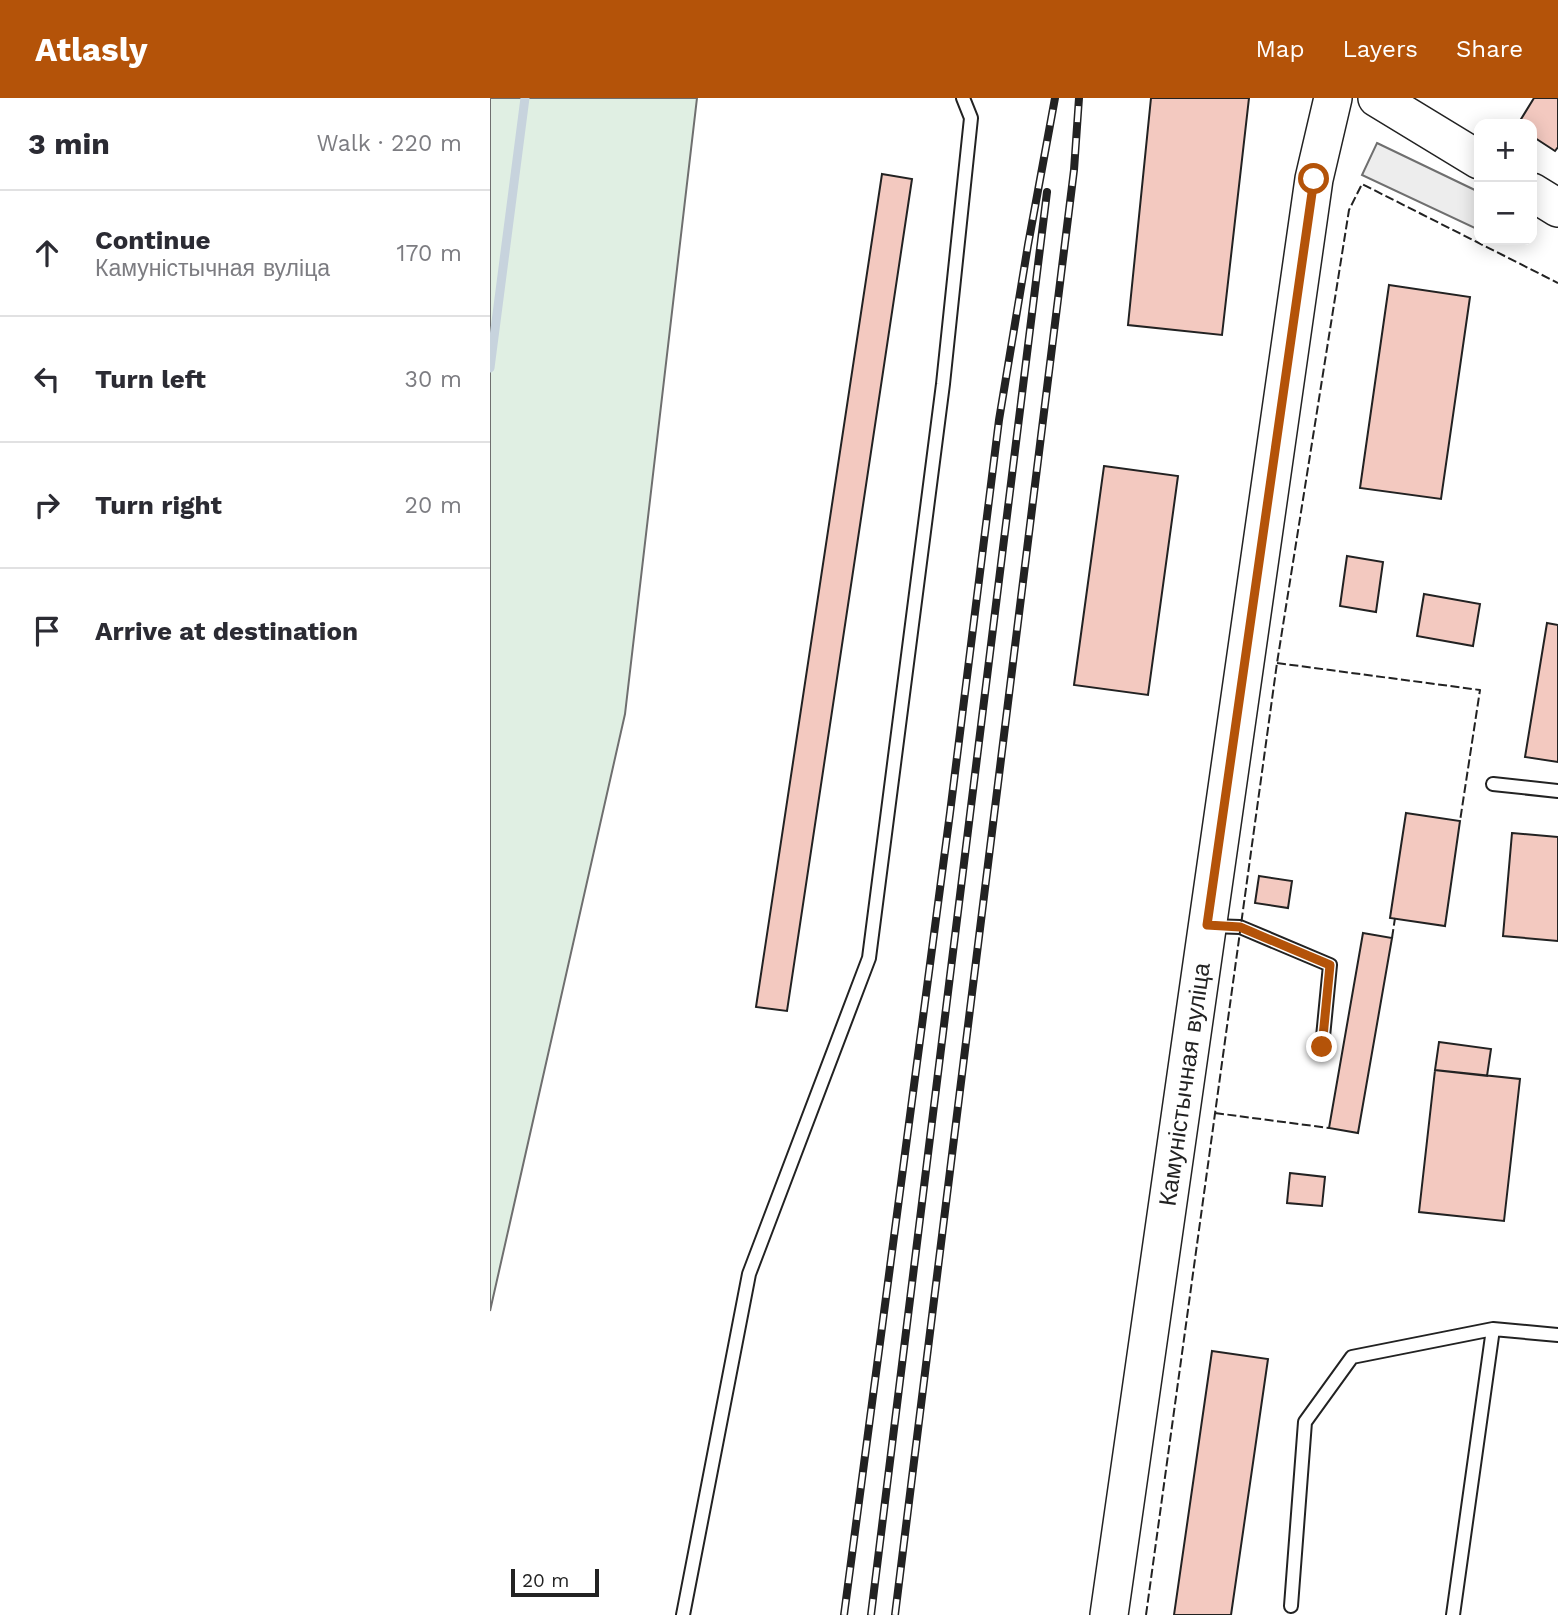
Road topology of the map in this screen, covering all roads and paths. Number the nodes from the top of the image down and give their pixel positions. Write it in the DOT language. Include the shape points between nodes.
graph roads {
  1 [pos="963,98"];
  2 [pos="1333,98"];
  3 [pos="1377,98"];
  4 [pos="1474,157"];
  5 [pos="1537,195"];
  6 [pos="1558,208"];
  7 [pos="1493,784"];
  8 [pos="1558,791"];
  9 [pos="1207,925"];
  10 [pos="1322,1047"];
  11 [pos="1493,1329"];
  12 [pos="1558,1335"];
  13 [pos="1291,1606"];
  14 [pos="683,1615"];
  15 [pos="1109,1615"];
  16 [pos="1453,1615"];
  1 -- 14 [label="lane" via="971,118 943,384 869,958 749,1274"];
  2 -- 9 [label="street, Камуністычная вуліца" via="1314,179"];
  3 -- 4 [label="street"];
  5 -- 6 [label="street"];
  7 -- 8 [label="lane"];
  9 -- 10 [label="lane" via="1240,927 1330,965"];
  9 -- 15 [label="street, Камуністычная вуліца"];
  11 -- 12 [label="lane"];
  11 -- 13 [label="lane" via="1352,1357 1305,1422"];
  11 -- 16 [label="lane"];
}
